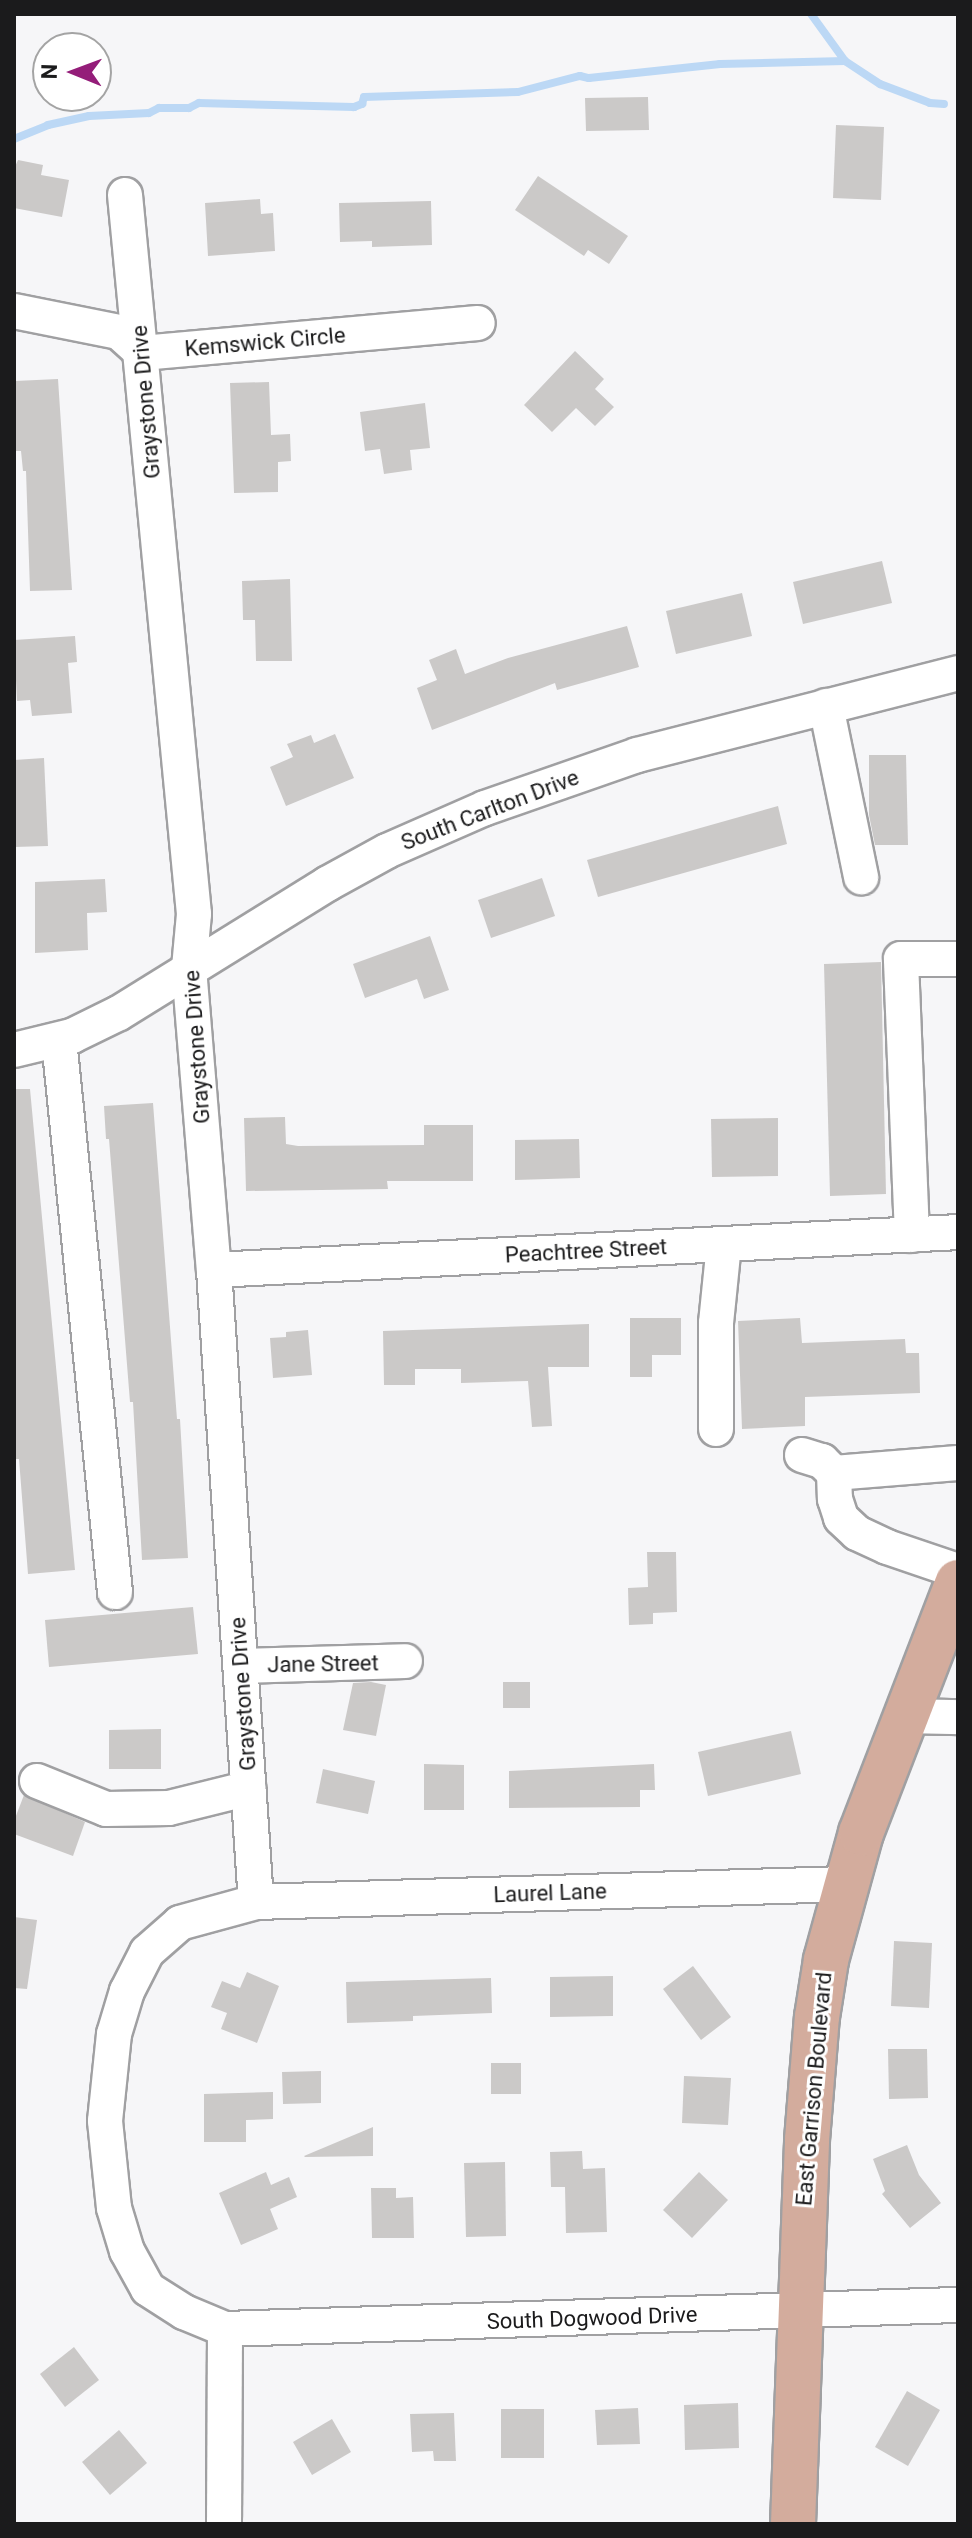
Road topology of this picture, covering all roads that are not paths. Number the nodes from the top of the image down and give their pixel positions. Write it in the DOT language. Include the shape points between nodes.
graph roads {
  1 [pos="125,195"];
  2 [pos="14,311"];
  3 [pos="478,323"];
  4 [pos="142,353"];
  5 [pos="958,673"];
  6 [pos="826,706"];
  7 [pos="861,877"];
  8 [pos="958,959"];
  9 [pos="189,968"];
  10 [pos="59,1040"];
  11 [pos="14,1050"];
  12 [pos="958,1232"];
  13 [pos="912,1235"];
  14 [pos="724,1244"];
  15 [pos="214,1270"];
  16 [pos="716,1429"];
  17 [pos="802,1455"];
  18 [pos="958,1463"];
  19 [pos="834,1473"];
  20 [pos="958,1571"];
  21 [pos="958,1582"];
  22 [pos="115,1592"];
  23 [pos="405,1661"];
  24 [pos="241,1666"];
  25 [pos="909,1716"];
  26 [pos="958,1717"];
  27 [pos="37,1781"];
  28 [pos="249,1788"];
  29 [pos="845,1884"];
  30 [pos="256,1902"];
  31 [pos="958,2305"];
  32 [pos="800,2312"];
  33 [pos="225,2329"];
  34 [pos="224,2524"];
  35 [pos="793,2524"];
  1 -- 4 [label="street, Graystone Drive"];
  2 -- 4 [label="street" via="119,332"];
  3 -- 4 [label="street, Kemswick Circle"];
  4 -- 9 [label="street, Graystone Drive" via="194,914"];
  5 -- 6 [label="street, South Carlton Drive"];
  6 -- 7 [label="street"];
  6 -- 9 [label="street, South Carlton Drive" via="637,755 485,808 387,851"];
  8 -- 13 [label="street" via="901,959"];
  9 -- 10 [label="street, South Carlton Drive" via="119,1013"];
  9 -- 15 [label="street, Graystone Drive"];
  10 -- 11 [label="street, South Carlton Drive"];
  10 -- 22 [label="street"];
  12 -- 13 [label="street, Peachtree Street"];
  13 -- 14 [label="street, Peachtree Street"];
  14 -- 15 [label="street, Peachtree Street"];
  14 -- 16 [label="street" via="716,1323"];
  15 -- 24 [label="street, Graystone Drive"];
  17 -- 19 [label="street" via="822,1461"];
  18 -- 19 [label="street"];
  19 -- 20 [label="street" via="841,1518 857,1533"];
  21 -- 25 [label="main road, East Garrison Boulevard"];
  23 -- 24 [label="street, Jane Street"];
  24 -- 28 [label="street, Graystone Drive"];
  25 -- 26 [label="street"];
  25 -- 29 [label="main road, East Garrison Boulevard"];
  27 -- 28 [label="street" via="106,1809 169,1808"];
  28 -- 30 [label="street, Graystone Drive"];
  29 -- 30 [label="street, Laurel Lane"];
  29 -- 32 [label="main road, East Garrison Boulevard" via="817,2017"];
  30 -- 33 [label="street, Laurel Lane" via="180,1923 147,1952 127,1991 107,2077 107,2165 127,2251 148,2289"];
  31 -- 32 [label="street, South Dogwood Drive"];
  32 -- 33 [label="street, South Dogwood Drive"];
  32 -- 35 [label="main road, East Garrison Boulevard"];
  33 -- 34 [label="street"];
}
